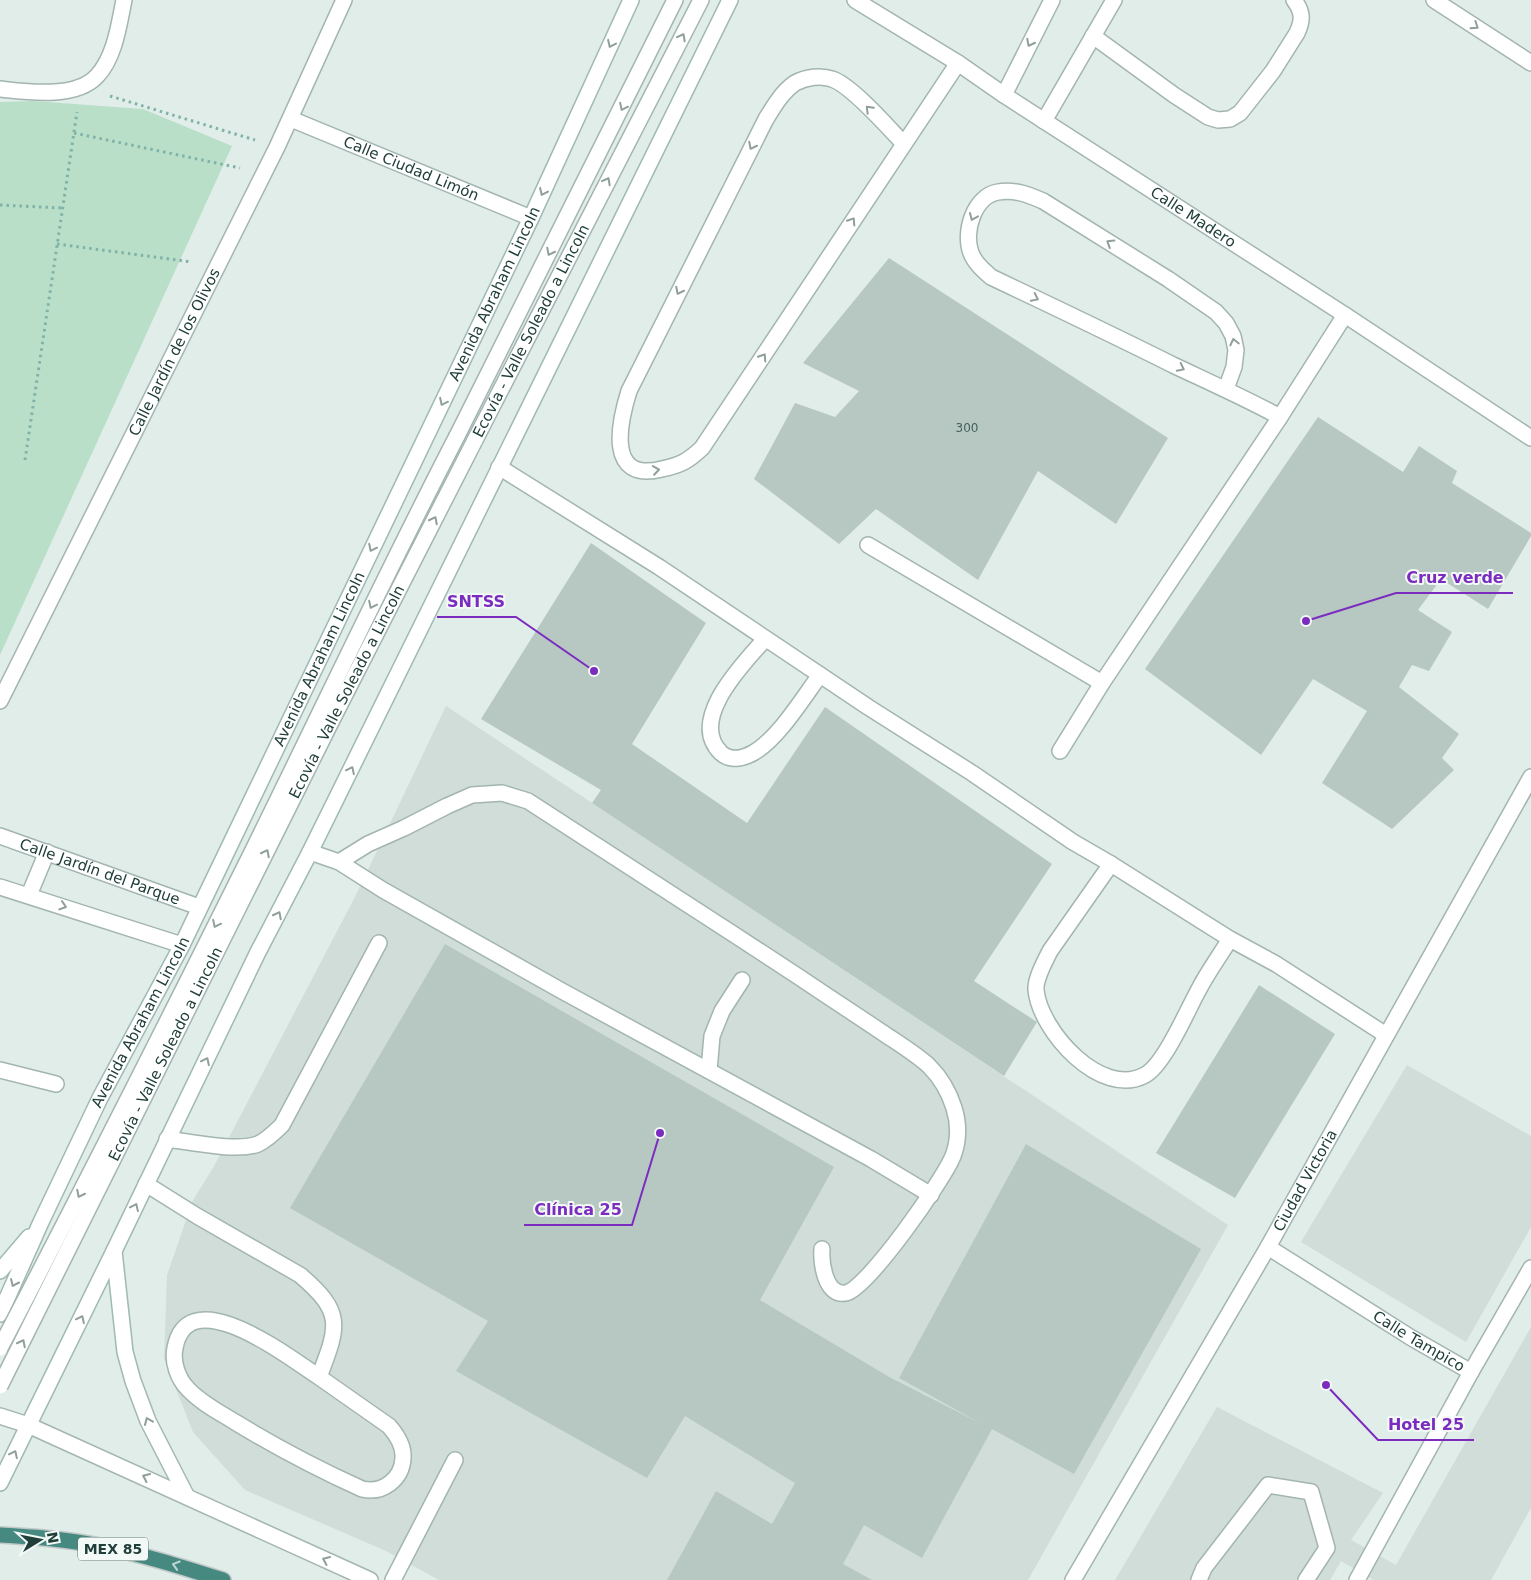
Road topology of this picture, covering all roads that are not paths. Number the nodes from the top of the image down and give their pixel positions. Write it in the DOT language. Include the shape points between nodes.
graph roads {
  1 [pos="124,0"];
  2 [pos="344,0"];
  3 [pos="631,0"];
  4 [pos="675,0"];
  5 [pos="701,0"];
  6 [pos="730,0"];
  7 [pos="855,0"];
  8 [pos="1052,0"];
  9 [pos="1114,0"];
  10 [pos="1294,0"];
  11 [pos="1434,0"];
  12 [pos="1094,36"];
  13 [pos="958,62"];
  14 [pos="1531,63"];
  15 [pos="0,90"];
  16 [pos="1004,94"];
  17 [pos="291,119"];
  18 [pos="1044,121"];
  19 [pos="903,143"];
  20 [pos="531,218"];
  21 [pos="1345,315"];
  22 [pos="1226,390"];
  23 [pos="1280,417"];
  24 [pos="1531,438"];
  25 [pos="499,467"];
  26 [pos="868,546"];
  27 [pos="765,639"];
  28 [pos="820,675"];
  29 [pos="1102,683"];
  30 [pos="0,701"];
  31 [pos="1060,751"];
  32 [pos="1531,777"];
  33 [pos="0,836"];
  34 [pos="47,852"];
  35 [pos="310,852"];
  36 [pos="339,862"];
  37 [pos="1111,864"];
  38 [pos="0,887"];
  39 [pos="29,895"];
  40 [pos="199,907"];
  41 [pos="1230,939"];
  42 [pos="379,943"];
  43 [pos="182,945"];
  44 [pos="742,980"];
  45 [pos="1386,1036"];
  46 [pos="0,1070"];
  47 [pos="709,1070"];
  48 [pos="56,1084"];
  49 [pos="167,1139"];
  50 [pos="146,1184"];
  51 [pos="931,1195"];
  52 [pos="41,1222"];
  53 [pos="1268,1247"];
  54 [pos="822,1249"];
  55 [pos="114,1251"];
  56 [pos="1531,1268"];
  57 [pos="0,1271"];
  58 [pos="0,1314"];
  59 [pos="0,1348"];
  60 [pos="1472,1372"];
  61 [pos="319,1377"];
  62 [pos="0,1386"];
  63 [pos="0,1416"];
  64 [pos="28,1425"];
  65 [pos="455,1460"];
  66 [pos="0,1483"];
  67 [pos="186,1495"];
  68 [pos="0,1535"];
  69 [pos="223,1580"];
  70 [pos="370,1580"];
  71 [pos="392,1580"];
  72 [pos="1072,1580"];
  73 [pos="1199,1580"];
  74 [pos="1306,1580"];
  75 [pos="1357,1580"];
  1 -- 15 [label="street" via="112,50 97,77 81,87 64,91"];
  2 -- 17 [label="street, Calle Jardín de los Olivos"];
  3 -- 20 [label="street, Avenida Abraham Lincoln, one-way"];
  4 -- 59 [label="street, one-way, bridge" via="403,540 117,1123"];
  62 -- 5 [label="street, Ecovía - Valle Soleado a Lincoln, one-way, bridge" via="325,735"];
  6 -- 25 [label="street"];
  7 -- 13 [label="street, Calle Madero"];
  8 -- 16 [label="street, one-way"];
  9 -- 12 [label="street"];
  10 -- 12 [label="street" via="1302,16 1297,33 1251,100 1230,119 1208,117"];
  11 -- 14 [label="street, one-way"];
  12 -- 18 [label="street"];
  13 -- 16 [label="street, Calle Madero"];
  13 -- 19 [label="street"];
  16 -- 18 [label="street, Calle Madero"];
  17 -- 20 [label="street, Calle Ciudad Limón"];
  17 -- 30 [label="street, Calle Jardín de los Olivos"];
  18 -- 21 [label="street, Calle Madero"];
  19 -- 19 [label="street, one-way" via="846,86 832,79 808,78 782,96 762,127 629,391 620,431 624,459 631,468 644,472 671,467 688,461 702,448"];
  20 -- 40 [label="street, Avenida Abraham Lincoln, one-way"];
  21 -- 23 [label="street"];
  21 -- 24 [label="street, Calle Madero"];
  22 -- 22 [label="street, one-way" via="1236,350 1233,336 1216,312 1028,194 996,192 978,206 970,222 968,237 971,252 991,277"];
  22 -- 23 [label="street"];
  23 -- 29 [label="street"];
  25 -- 27 [label="street" via="659,567"];
  35 -- 25 [label="street, one-way"];
  26 -- 29 [label="street"];
  27 -- 28 [label="street"];
  27 -- 28 [label="street" via="724,692 710,717 711,739 724,755 732,759 743,758 766,743"];
  28 -- 37 [label="street"];
  29 -- 31 [label="street"];
  32 -- 45 [label="street, Ciudad Victoria"];
  33 -- 34 [label="street, Calle Jardín del Parque"];
  34 -- 39 [label="street"];
  34 -- 40 [label="street, Calle Jardín del Parque"];
  35 -- 36 [label="street"];
  49 -- 35 [label="street, one-way"];
  36 -- 47 [label="street" via="383,890"];
  36 -- 51 [label="street" via="368,844 472,795 502,793 528,801 774,960 929,1066 947,1091 958,1126 954,1154"];
  37 -- 41 [label="street"];
  37 -- 41 [label="street" via="1050,951 1036,988 1048,1024 1062,1043 1092,1069 1121,1080 1133,1080 1147,1074 1163,1053"];
  38 -- 39 [label="street"];
  39 -- 43 [label="street, one-way"];
  40 -- 43 [label="street, Avenida Abraham Lincoln"];
  41 -- 45 [label="street" via="1276,964"];
  42 -- 49 [label="street" via="282,1125 271,1136 257,1145 243,1147"];
  43 -- 52 [label="street, Avenida Abraham Lincoln" via="100,1098"];
  44 -- 47 [label="street" via="722,1011 712,1036"];
  45 -- 53 [label="street, Ciudad Victoria"];
  46 -- 48 [label="street"];
  47 -- 51 [label="street"];
  49 -- 50 [label="street"];
  55 -- 50 [label="street, one-way"];
  50 -- 61 [label="street" via="315,1287 334,1317 330,1347"];
  51 -- 54 [label="street" via="870,1274 847,1293 835,1290 825,1277"];
  52 -- 57 [label="street"];
  52 -- 58 [label="street, Avenida Abraham Lincoln, one-way"];
  53 -- 60 [label="street, Calle Tampico" via="1410,1337"];
  53 -- 72 [label="street, Ciudad Victoria"];
  64 -- 55 [label="street, one-way"];
  67 -- 55 [label="street, one-way" via="148,1421 133,1381 125,1352"];
  56 -- 60 [label="street"];
  60 -- 75 [label="street, Calle Tampico"];
  61 -- 61 [label="street" via="389,1426 397,1436 404,1457 391,1484 370,1491 362,1488 287,1453 214,1409 188,1389 182,1380 177,1371 175,1348 182,1332 194,1320 224,1322 243,1330"];
  63 -- 64 [label="street"];
  66 -- 64 [label="street, one-way"];
  67 -- 64 [label="street, one-way"];
  65 -- 71 [label="street"];
  70 -- 67 [label="street, one-way"];
  69 -- 68 [label="highway, MEX 85, one-way" via="100,1546 51,1538"];
  73 -- 74 [label="street" via="1204,1568 1268,1485 1311,1492 1327,1548"];
}
